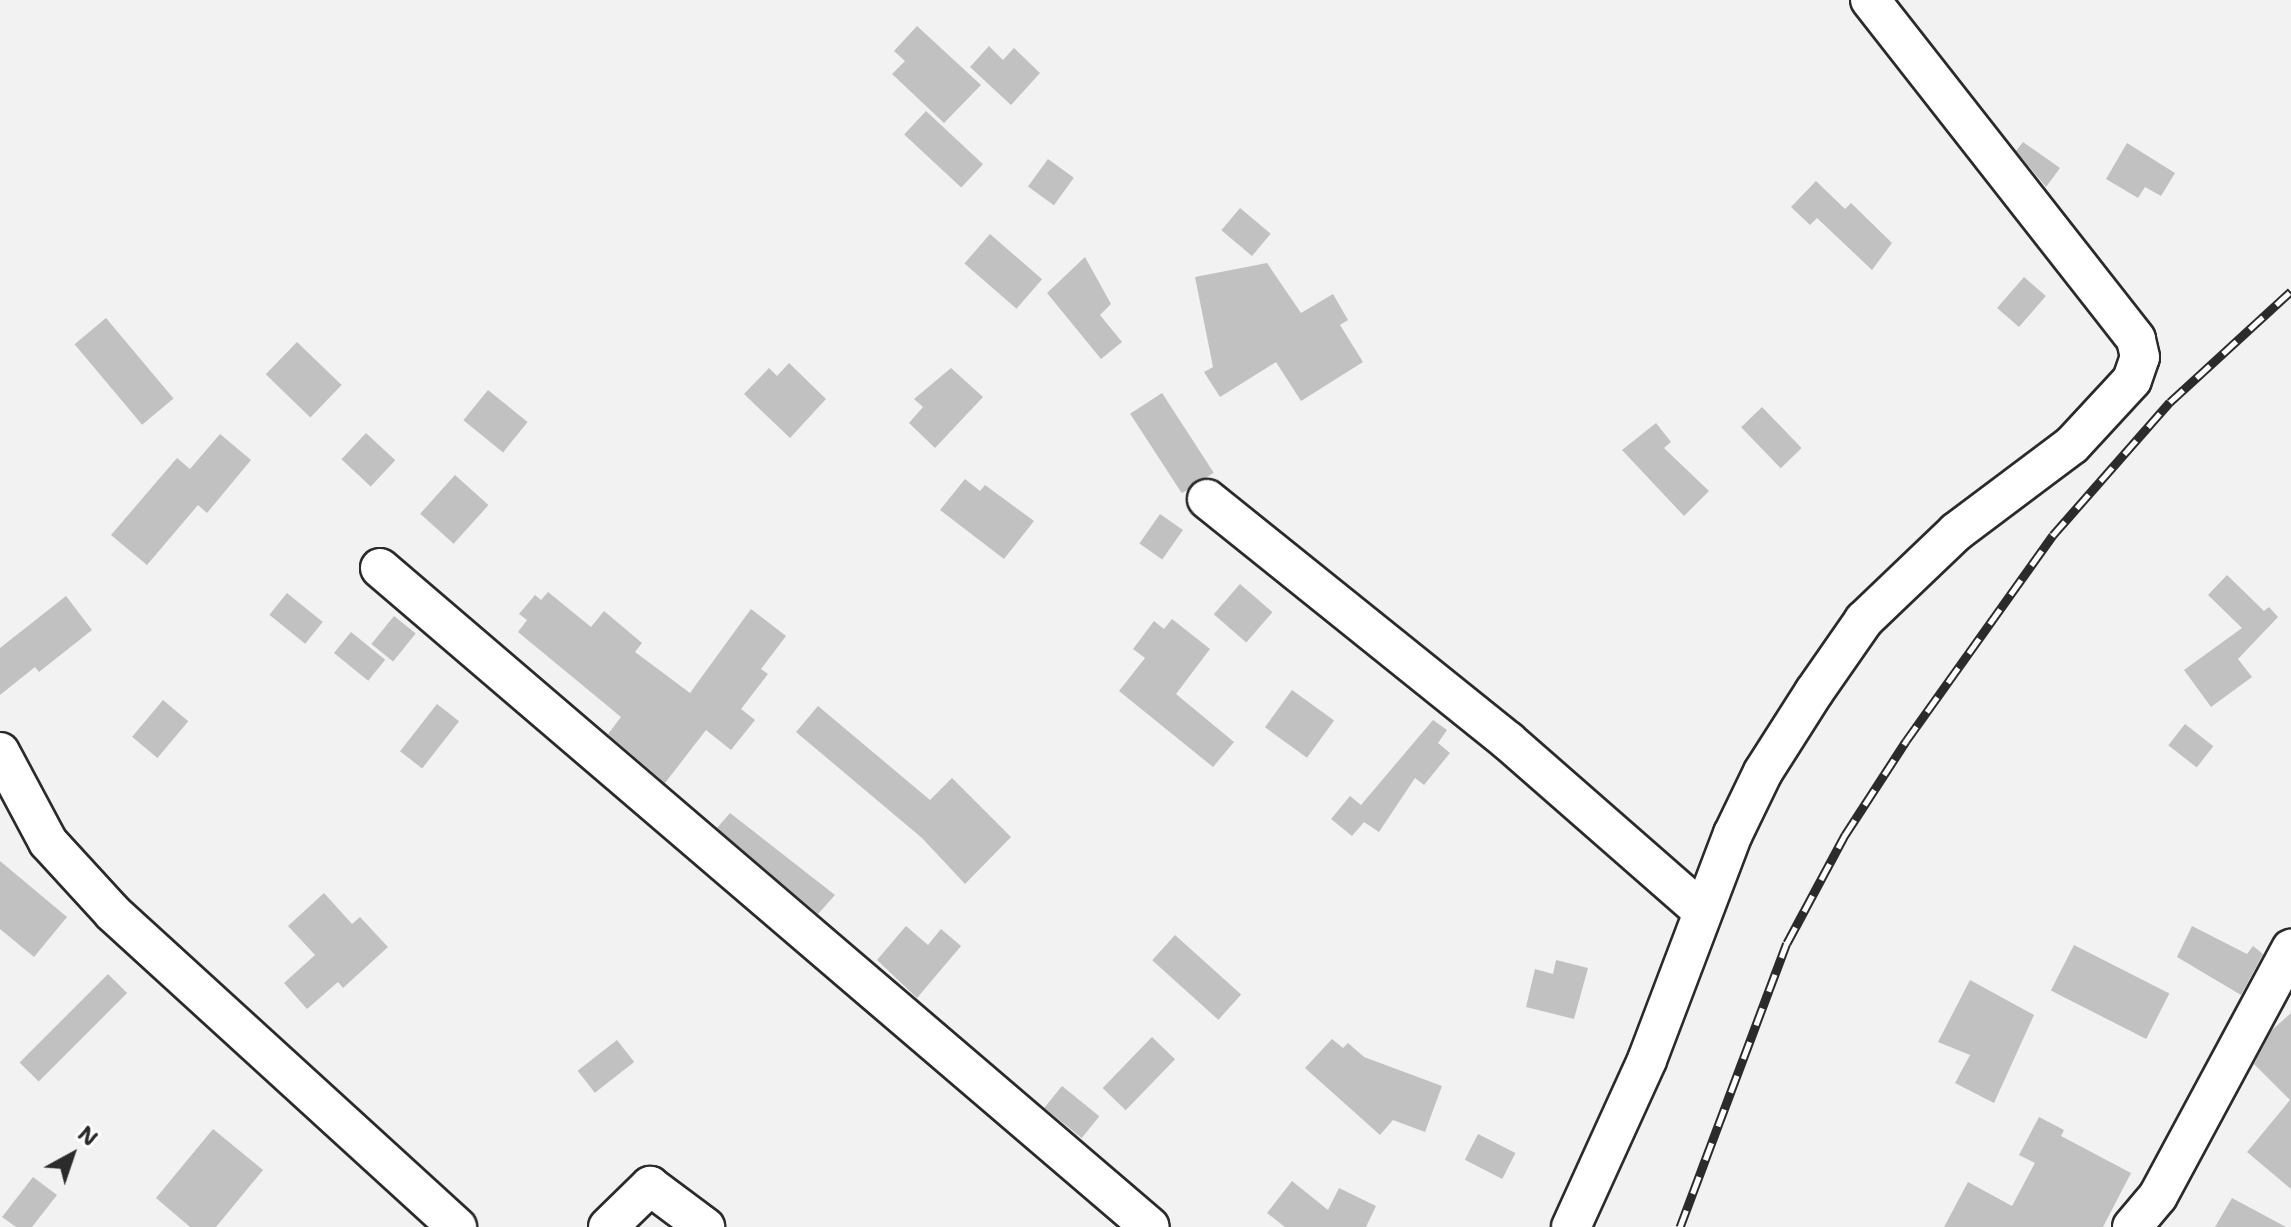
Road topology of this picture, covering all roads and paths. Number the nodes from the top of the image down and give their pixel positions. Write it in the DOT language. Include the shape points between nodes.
graph roads {
  1 [pos="1870,0"];
  2 [pos="1207,499"];
  3 [pos="380,568"];
  4 [pos="0,752"];
  5 [pos="1700,909"];
  6 [pos="2291,949"];
  7 [pos="457,1227"];
  8 [pos="608,1227"];
  9 [pos="705,1227"];
  10 [pos="1150,1227"];
  11 [pos="1571,1227"];
  12 [pos="2132,1227"];
  1 -- 5 [label="street" via="2136,339 2140,357 2132,380 2072,445 1956,532 1864,620 1763,772"];
  2 -- 5 [label="street" via="1508,741"];
  3 -- 10 [label="street"];
  4 -- 7 [label="street" via="48,842 113,913"];
  5 -- 11 [label="street" via="1647,1060"];
  6 -- 12 [label="street" via="2158,1196"];
  8 -- 9 [label="street" via="650,1186"];
}
